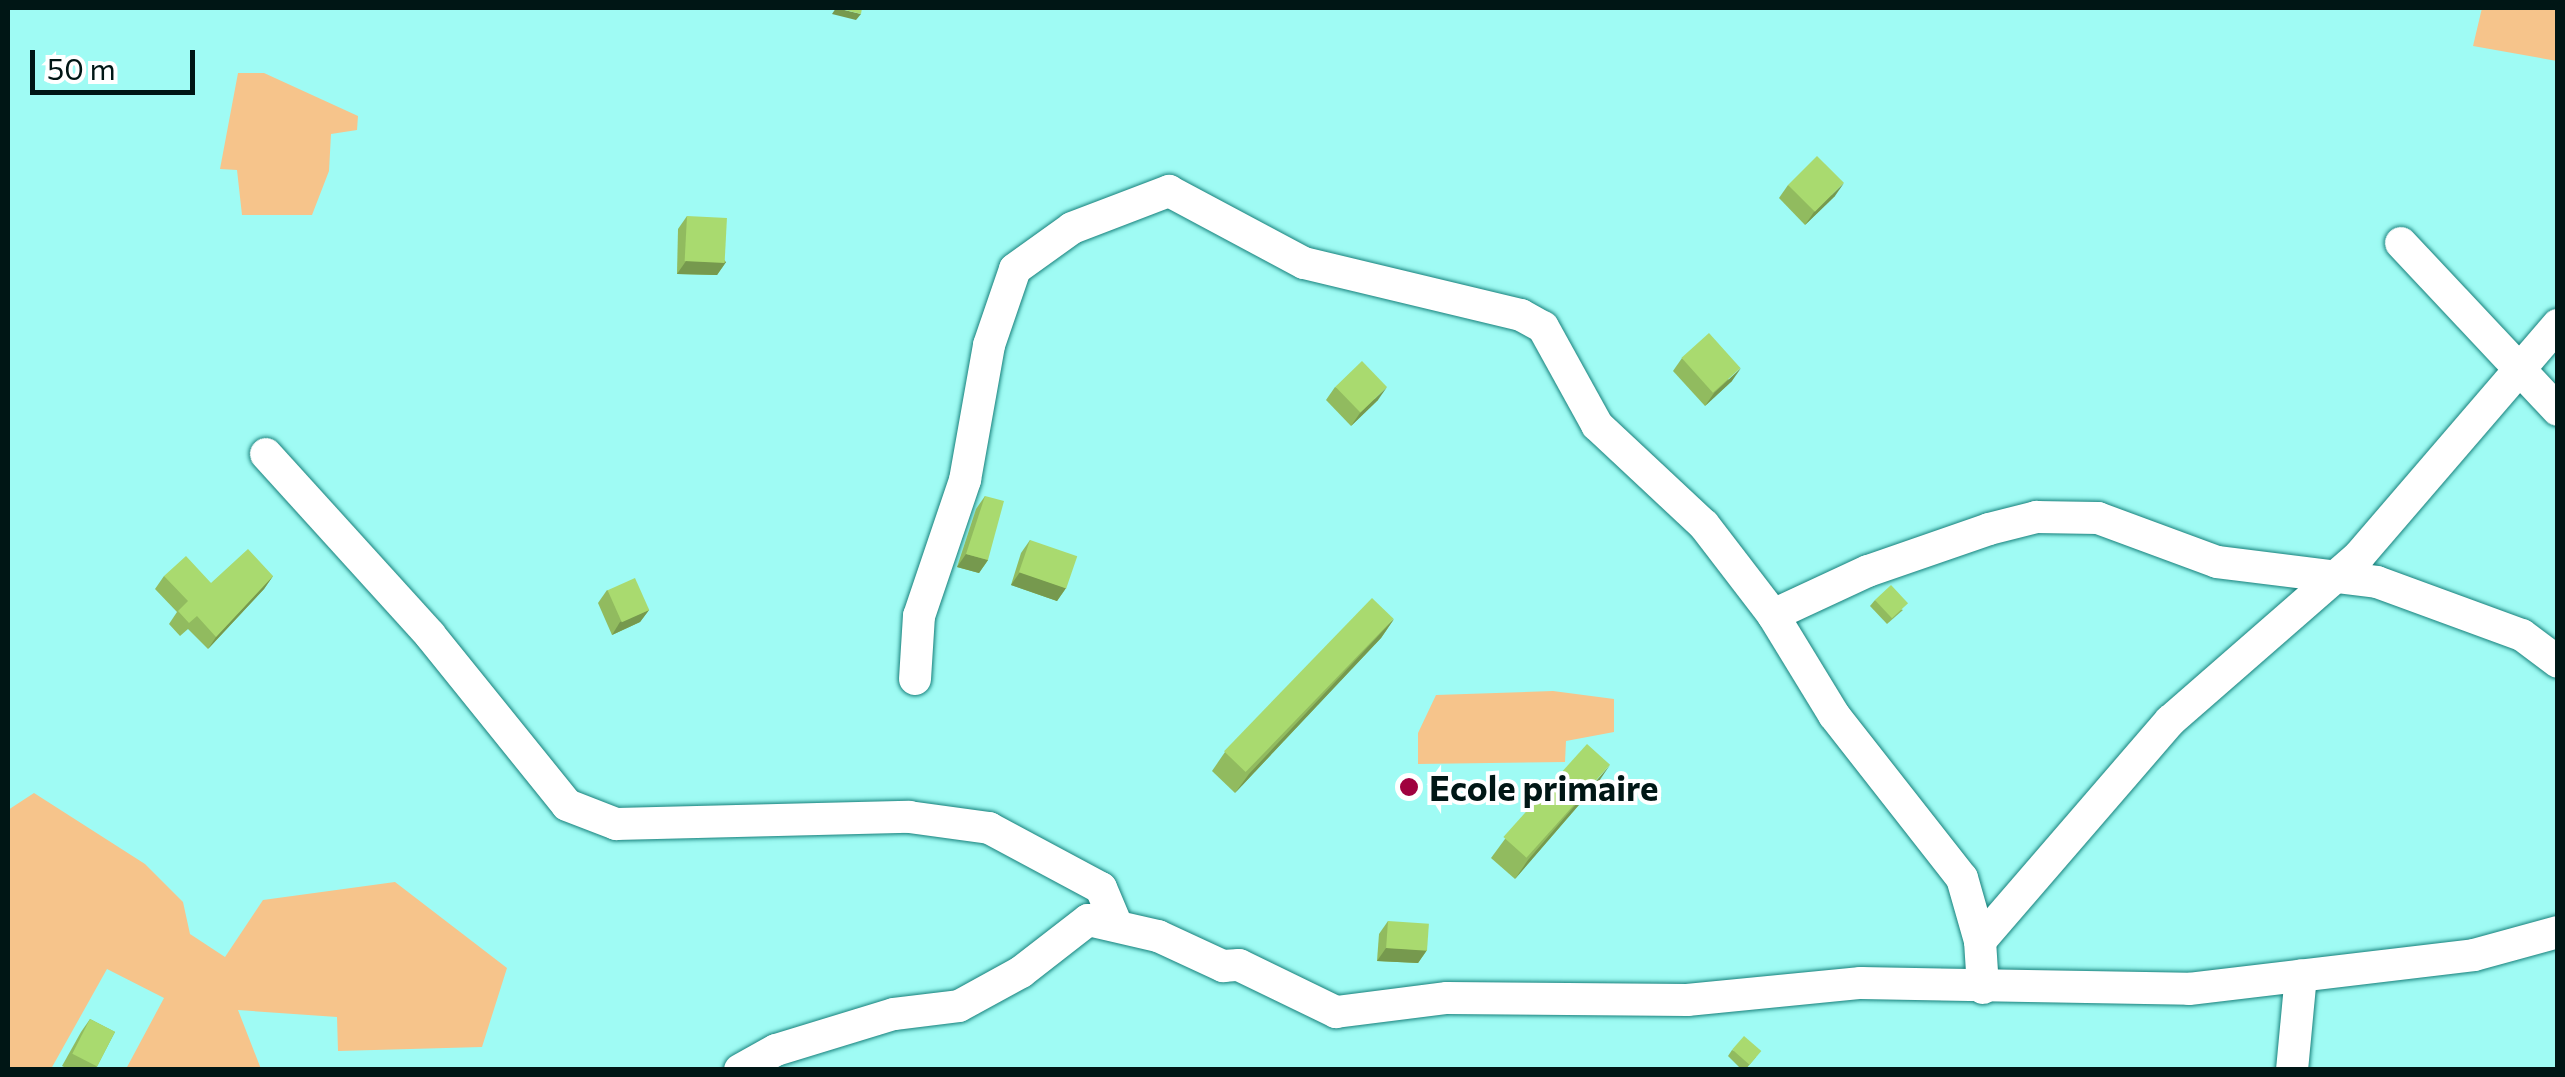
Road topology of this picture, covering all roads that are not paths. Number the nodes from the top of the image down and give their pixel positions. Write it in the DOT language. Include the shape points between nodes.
graph roads {
  1 [pos="2401,243"];
  2 [pos="2558,325"];
  3 [pos="2516,366"];
  4 [pos="2558,410"];
  5 [pos="266,454"];
  6 [pos="2340,574"];
  7 [pos="1773,615"];
  8 [pos="2558,662"];
  9 [pos="915,679"];
  10 [pos="1117,926"];
  11 [pos="2558,932"];
  12 [pos="1980,941"];
  13 [pos="2302,975"];
  14 [pos="1983,988"];
  15 [pos="740,1070"];
  16 [pos="2292,1070"];
  1 -- 3 [label="street"];
  2 -- 3 [label="street"];
  3 -- 4 [label="street"];
  3 -- 6 [label="street"];
  5 -- 10 [label="street" via="430,635 567,805 616,824 909,818 990,828 1101,888"];
  6 -- 7 [label="street" via="2216,562 2098,518 2036,518 1868,571"];
  6 -- 8 [label="street" via="2522,635"];
  6 -- 12 [label="street" via="2170,721"];
  7 -- 9 [label="street" via="1704,525 1597,425 1542,327 1521,316 1304,263 1169,190 1072,228 1015,269 989,346 965,480 919,616"];
  7 -- 12 [label="street" via="1834,715 1962,878"];
  10 -- 14 [label="street" via="1158,936 1223,966 1239,965 1336,1012 1447,998 1687,1000 1861,983"];
  10 -- 15 [label="street" via="1088,920 1021,972 960,1006 894,1014 776,1050"];
  11 -- 13 [label="street" via="2474,955"];
  12 -- 14 [label="street"];
  13 -- 14 [label="street" via="2189,989"];
  13 -- 16 [label="street"];
}
